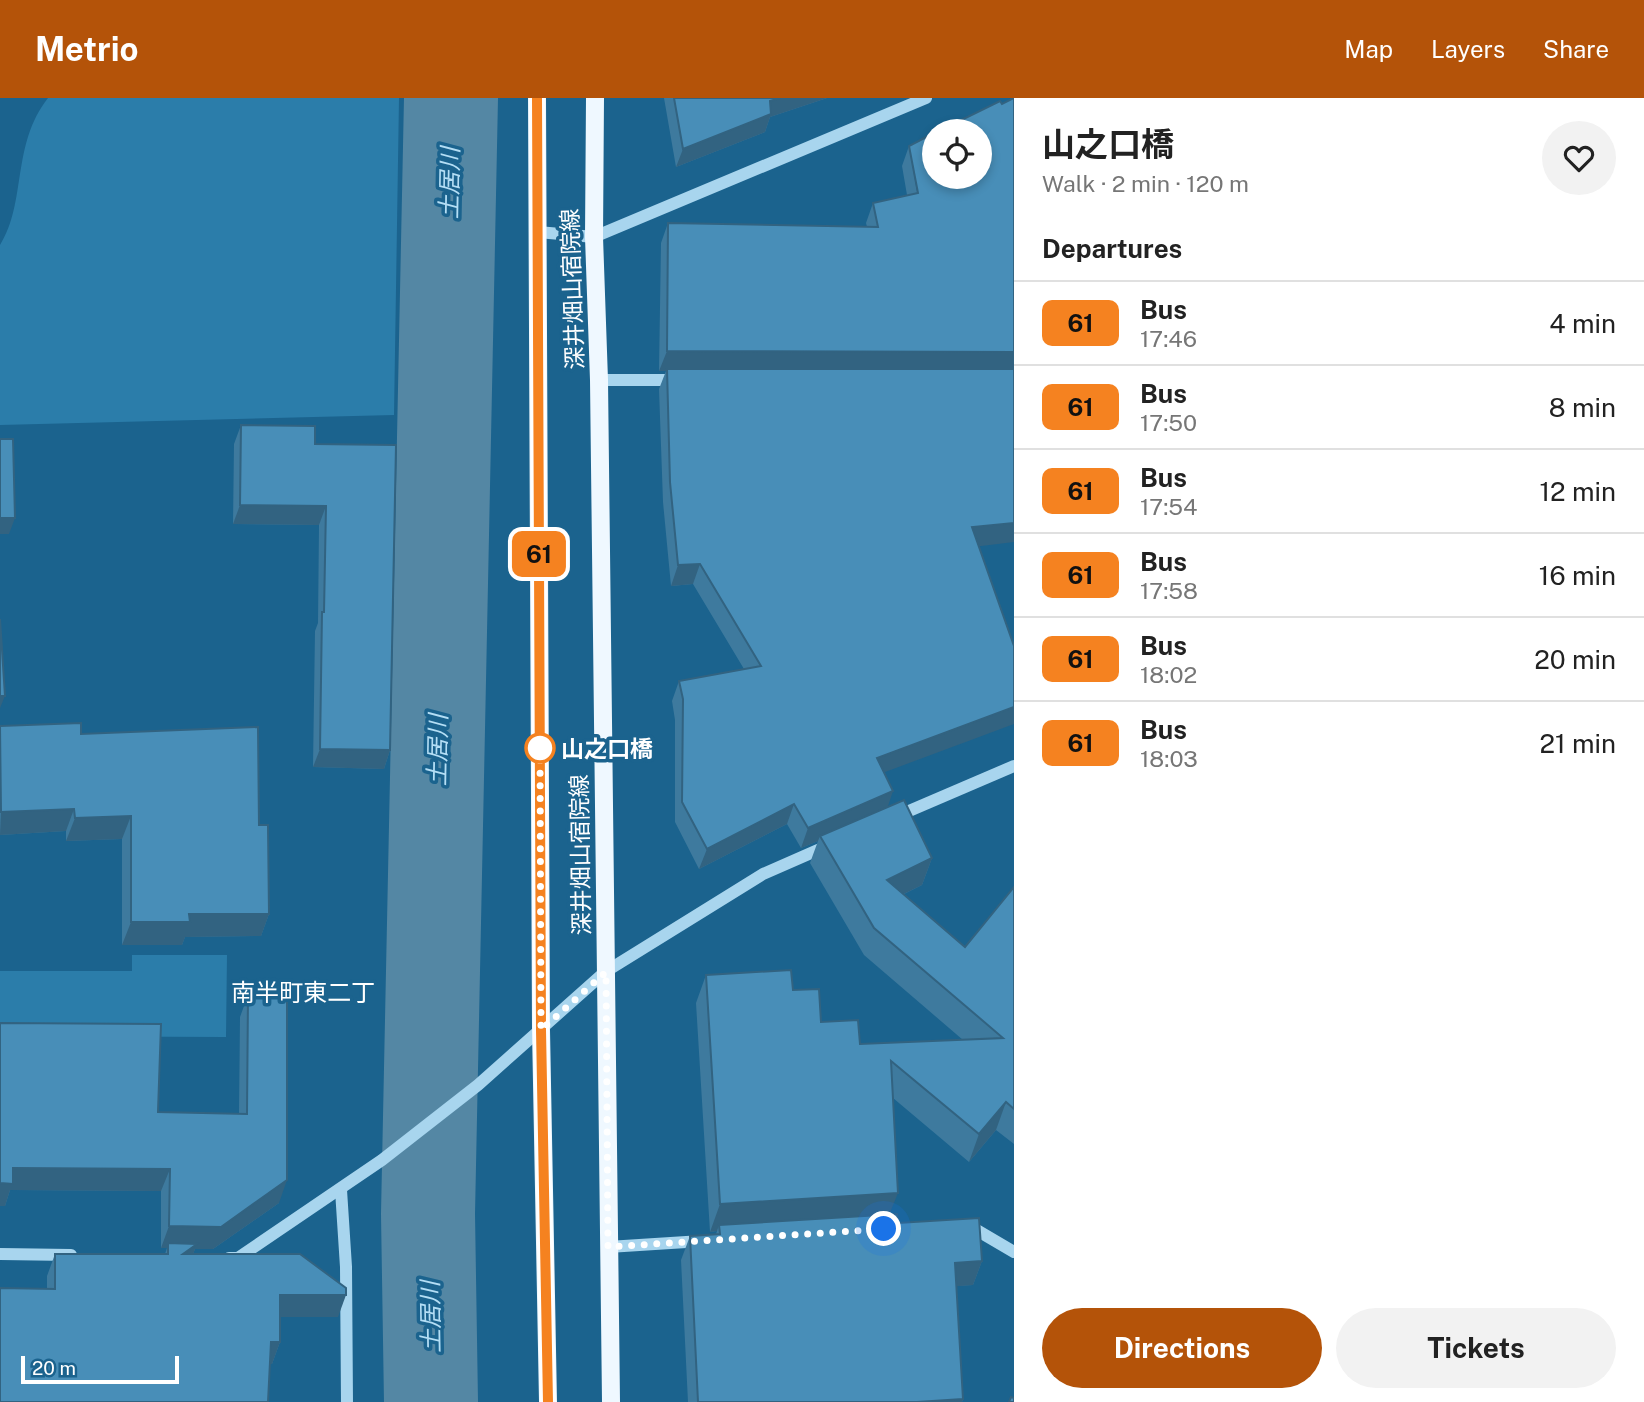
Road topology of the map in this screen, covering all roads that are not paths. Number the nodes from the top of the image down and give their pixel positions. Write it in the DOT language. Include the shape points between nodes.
graph roads {
  1 [pos="537,98"];
  2 [pos="595,98"];
  3 [pos="926,98"];
  4 [pos="538,232"];
  5 [pos="593,237"];
  6 [pos="599,380"];
  7 [pos="696,380"];
  8 [pos="1014,766"];
  9 [pos="876,825"];
  10 [pos="838,841"];
  11 [pos="606,972"];
  12 [pos="541,1030"];
  13 [pos="341,1190"];
  14 [pos="953,1225"];
  15 [pos="718,1240"];
  16 [pos="608,1247"];
  17 [pos="1014,1252"];
  18 [pos="0,1254"];
  19 [pos="84,1255"];
  20 [pos="210,1257"];
  21 [pos="347,1402"];
  22 [pos="548,1402"];
  23 [pos="611,1402"];
  1 -- 4 [label="main road, 深井畑山宿院線"];
  2 -- 5 [label="main road, 深井畑山宿院線"];
  3 -- 5 [label="street"];
  4 -- 5 [label="street"];
  4 -- 12 [label="main road, 深井畑山宿院線"];
  5 -- 6 [label="main road, 深井畑山宿院線"];
  6 -- 7 [label="street"];
  6 -- 11 [label="main road, 深井畑山宿院線"];
  8 -- 9 [label="street"];
  10 -- 11 [label="street" via="763,874"];
  11 -- 12 [label="street"];
  11 -- 16 [label="main road, 深井畑山宿院線"];
  12 -- 13 [label="street" via="478,1085"];
  12 -- 22 [label="main road, 深井畑山宿院線"];
  13 -- 20 [label="street" via="238,1258"];
  13 -- 21 [label="street"];
  14 -- 17 [label="street" via="967,1224"];
  15 -- 16 [label="street"];
  16 -- 23 [label="main road, 深井畑山宿院線"];
  18 -- 19 [label="street"];
}
